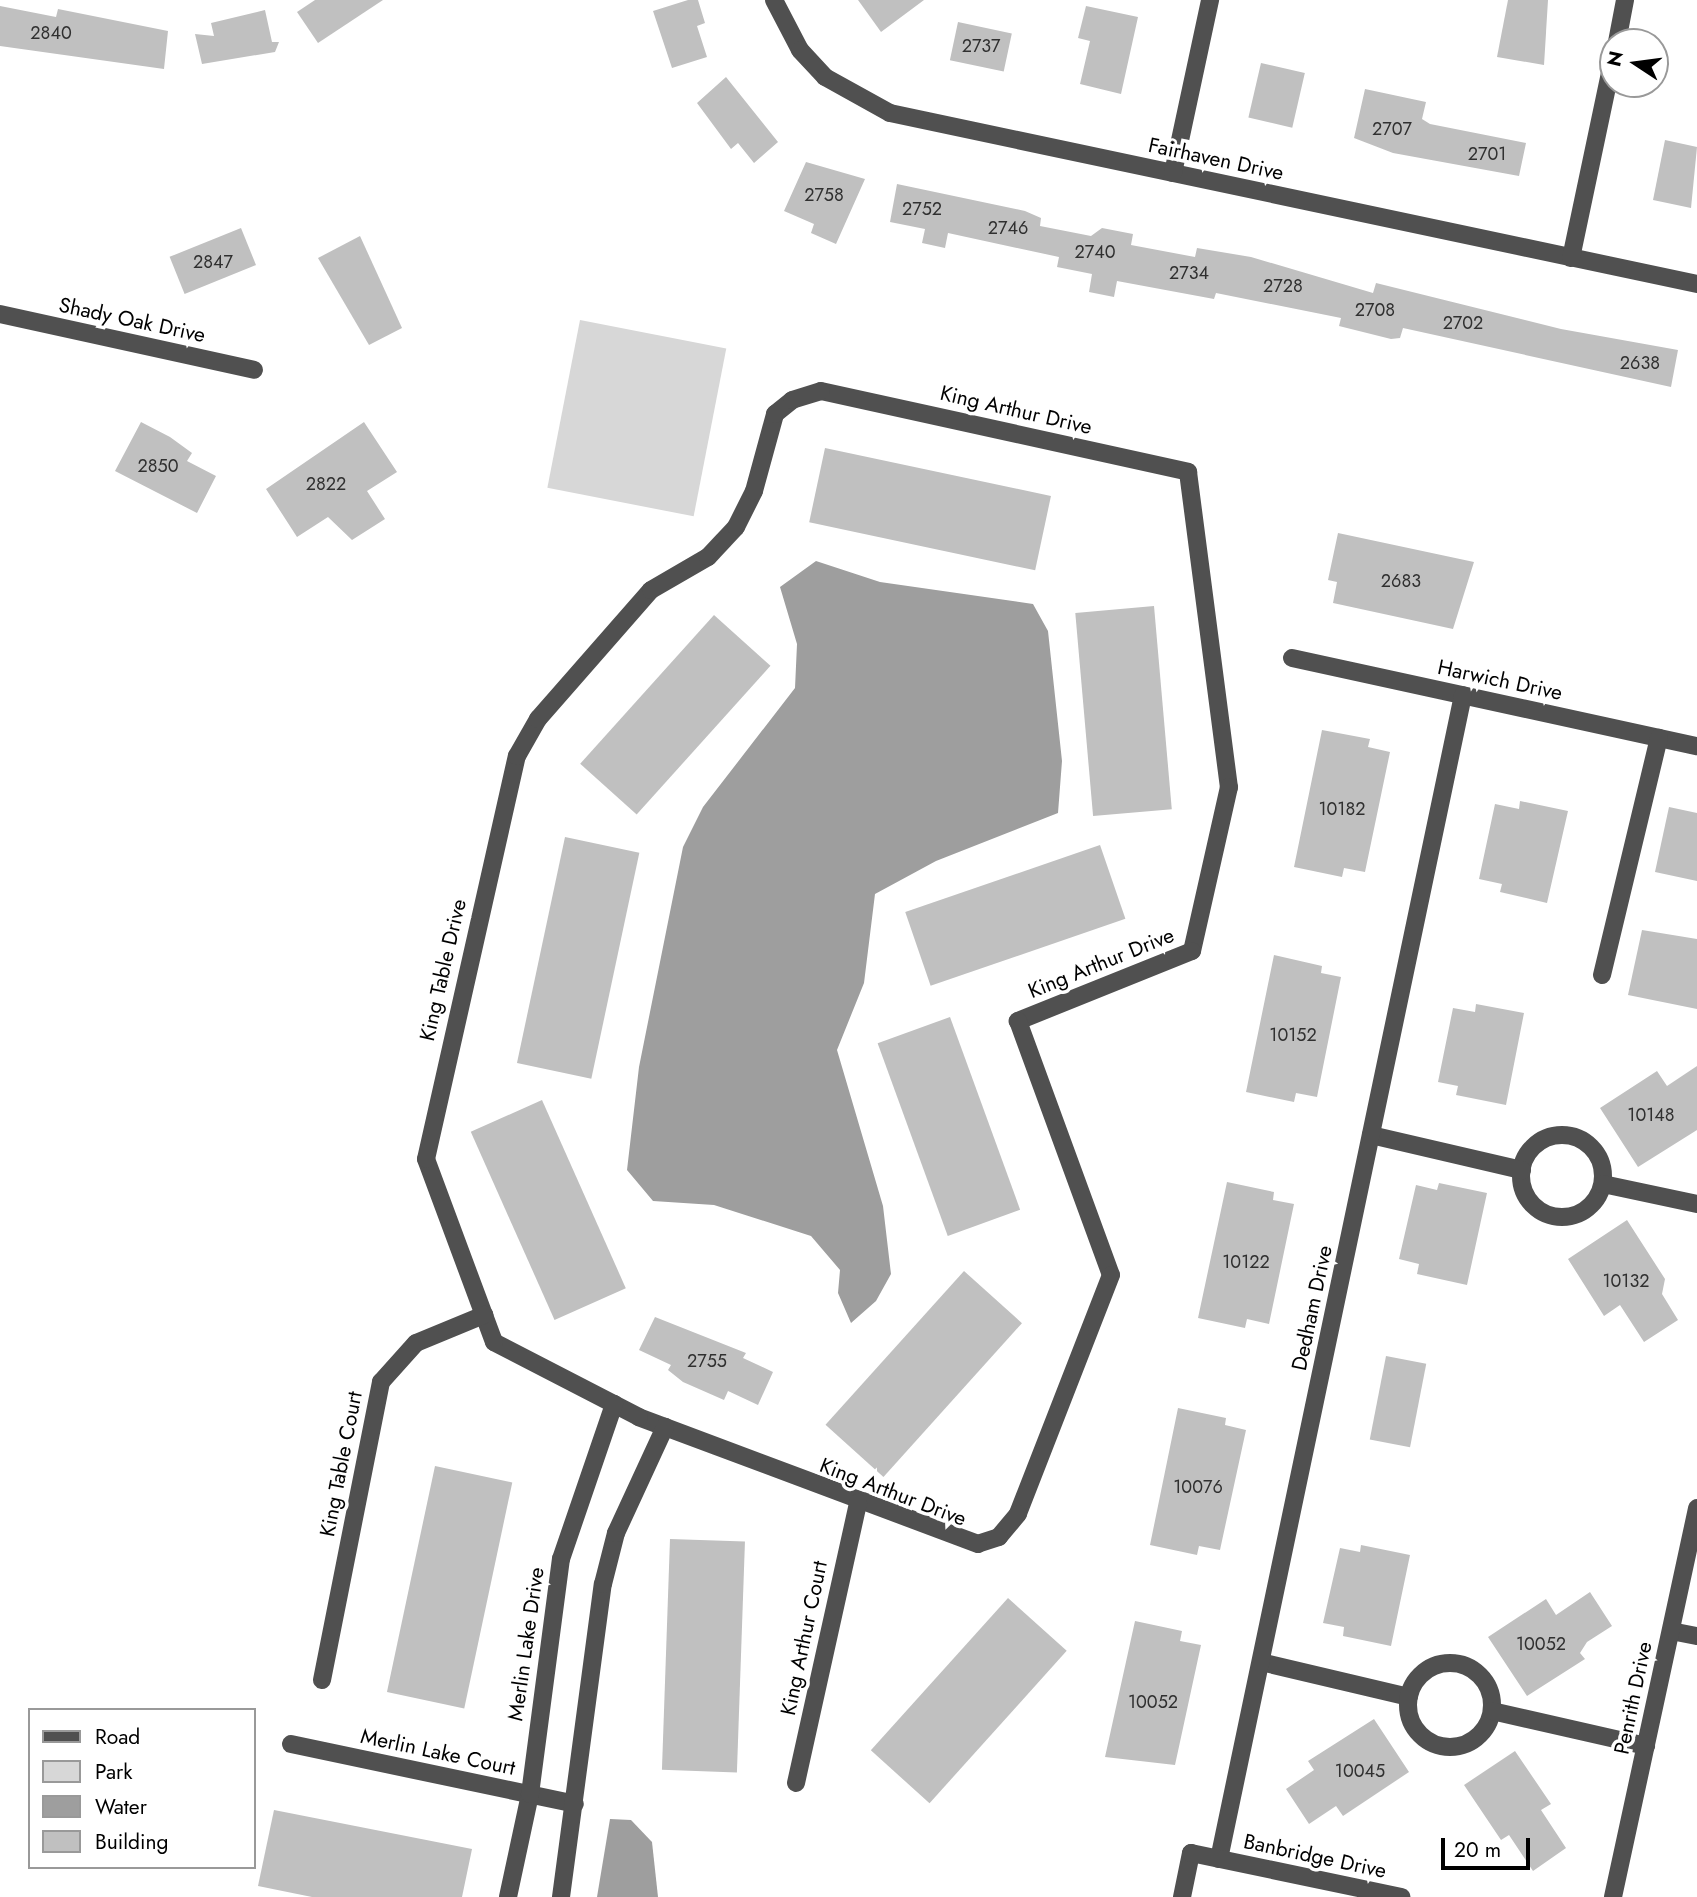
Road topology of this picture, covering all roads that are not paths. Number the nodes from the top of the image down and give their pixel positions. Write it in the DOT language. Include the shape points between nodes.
graph roads {
  1 [pos="774,0"];
  2 [pos="1210,0"];
  3 [pos="1625,0"];
  4 [pos="1619,28"];
  5 [pos="1605,98"];
  6 [pos="1173,173"];
  7 [pos="1571,258"];
  8 [pos="1697,284"];
  9 [pos="0,314"];
  10 [pos="254,370"];
  11 [pos="736,527"];
  12 [pos="1293,657"];
  13 [pos="1463,695"];
  14 [pos="1659,738"];
  15 [pos="1697,746"];
  16 [pos="1602,975"];
  17 [pos="1371,1135"];
  18 [pos="1522,1170"];
  19 [pos="1603,1184"];
  20 [pos="1697,1204"];
  21 [pos="484,1315"];
  22 [pos="614,1404"];
  23 [pos="639,1417"];
  24 [pos="665,1427"];
  25 [pos="858,1503"];
  26 [pos="1697,1508"];
  27 [pos="1671,1630"];
  28 [pos="1697,1636"];
  29 [pos="1261,1662"];
  30 [pos="322,1680"];
  31 [pos="1409,1697"];
  32 [pos="1492,1711"];
  33 [pos="291,1744"];
  34 [pos="1646,1746"];
  35 [pos="796,1783"];
  36 [pos="530,1794"];
  37 [pos="575,1804"];
  38 [pos="1219,1859"];
  39 [pos="508,1897"];
  40 [pos="561,1897"];
  41 [pos="1182,1897"];
  42 [pos="1401,1897"];
  43 [pos="1614,1897"];
  1 -- 6 [label="street, Fairhaven Drive" via="809,60 844,92 877,108"];
  2 -- 6 [label="street"];
  3 -- 4 [label="street"];
  5 -- 7 [label="street"];
  6 -- 7 [label="street, Fairhaven Drive"];
  7 -- 8 [label="street, Fairhaven Drive"];
  9 -- 10 [label="street, Shady Oak Drive"];
  11 -- 21 [label="street, King Table Drive" via="708,557 651,590 538,719 517,756 425,1144"];
  11 -- 25 [label="street, King Arthur Drive" via="754,491 771,418 792,400 821,391 1188,472 1229,787 1192,951 1018,1021 1111,1275 1018,1514 999,1537 969,1544"];
  12 -- 13 [label="street, Harwich Drive"];
  13 -- 14 [label="street, Harwich Drive"];
  13 -- 17 [label="street, Dedham Drive"];
  14 -- 15 [label="street, Harwich Drive"];
  14 -- 16 [label="street"];
  17 -- 18 [label="street"];
  17 -- 29 [label="street, Dedham Drive"];
  18 -- 19 [label="street" via="1530,1202 1552,1216 1578,1214"];
  18 -- 19 [label="street" via="1540,1141 1566,1134 1591,1146"];
  19 -- 20 [label="street"];
  21 -- 22 [label="street, King Table Drive" via="494,1342"];
  21 -- 30 [label="street, King Table Court" via="416,1343 381,1381"];
  22 -- 23 [label="street, King Table Drive"];
  22 -- 36 [label="street, Merlin Lake Drive" via="561,1559"];
  23 -- 24 [label="street, King Arthur Drive"];
  24 -- 25 [label="street, King Arthur Drive"];
  24 -- 37 [label="street" via="615,1533 603,1584"];
  25 -- 35 [label="street, King Arthur Court"];
  26 -- 27 [label="street, Penrith Drive"];
  27 -- 28 [label="street"];
  27 -- 34 [label="street, Penrith Drive"];
  29 -- 31 [label="street"];
  29 -- 38 [label="street, Dedham Drive"];
  31 -- 32 [label="street" via="1414,1684 1436,1665 1464,1665 1486,1683"];
  31 -- 32 [label="street" via="1412,1724 1443,1747 1469,1743"];
  32 -- 34 [label="street"];
  33 -- 36 [label="street, Merlin Lake Court"];
  34 -- 43 [label="street, Penrith Drive"];
  36 -- 37 [label="street, Merlin Lake Court"];
  36 -- 39 [label="street, Merlin Lake Drive"];
  37 -- 40 [label="street"];
  38 -- 41 [label="street" via="1191,1853"];
  38 -- 42 [label="street, Banbridge Drive"];
}
